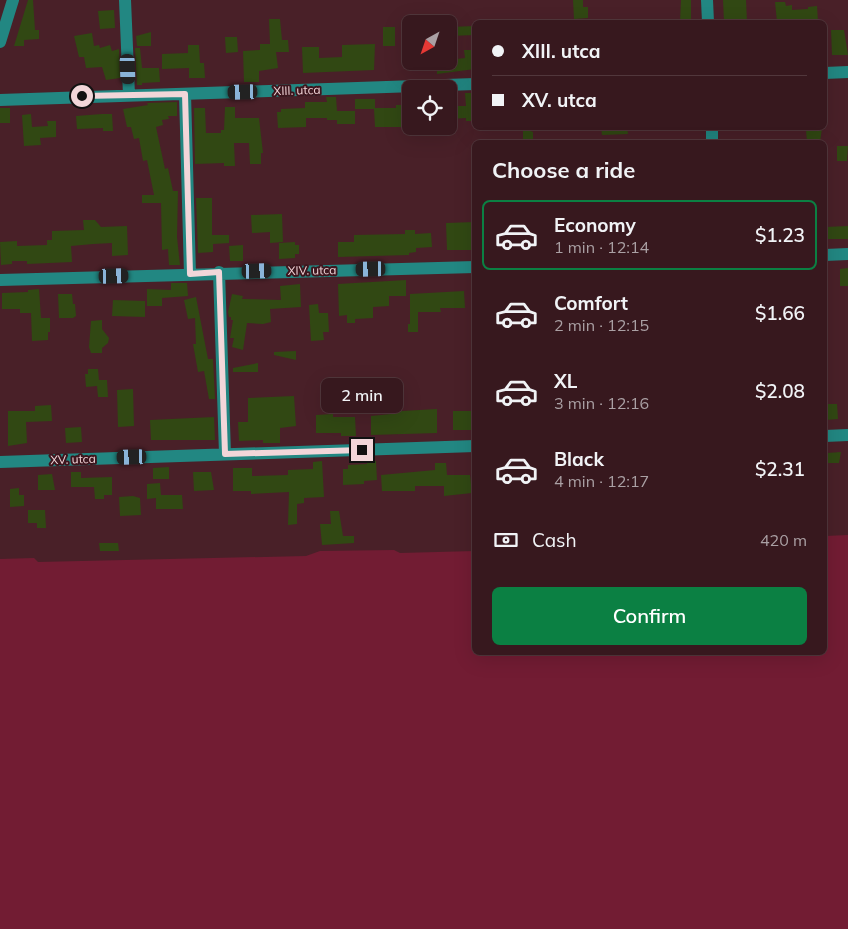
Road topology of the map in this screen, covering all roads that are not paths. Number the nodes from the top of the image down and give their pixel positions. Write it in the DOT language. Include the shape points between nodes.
graph roads {
  1 [pos="13,0"];
  2 [pos="125,0"];
  3 [pos="707,0"];
  4 [pos="708,20"];
  5 [pos="1,35"];
  6 [pos="848,72"];
  7 [pos="827,73"];
  8 [pos="472,84"];
  9 [pos="185,94"];
  10 [pos="129,95"];
  11 [pos="0,100"];
  12 [pos="827,254"];
  13 [pos="848,254"];
  14 [pos="472,267"];
  15 [pos="219,272"];
  16 [pos="190,274"];
  17 [pos="0,280"];
  18 [pos="848,435"];
  19 [pos="827,436"];
  20 [pos="472,446"];
  21 [pos="225,454"];
  22 [pos="0,462"];
  1 -- 5 [label="street"];
  2 -- 10 [label="street"];
  3 -- 4 [label="street"];
  6 -- 7 [label="street"];
  8 -- 9 [label="street, XIII. utca"];
  9 -- 10 [label="street, XIII. utca"];
  9 -- 16 [label="street"];
  10 -- 11 [label="street, XIII. utca"];
  12 -- 13 [label="street"];
  14 -- 15 [label="street, XIV. utca"];
  15 -- 16 [label="street, XIV. utca"];
  15 -- 21 [label="street"];
  16 -- 17 [label="street, XIV. utca"];
  18 -- 19 [label="street"];
  20 -- 21 [label="street, XV. utca"];
  21 -- 22 [label="street, XV. utca"];
}
